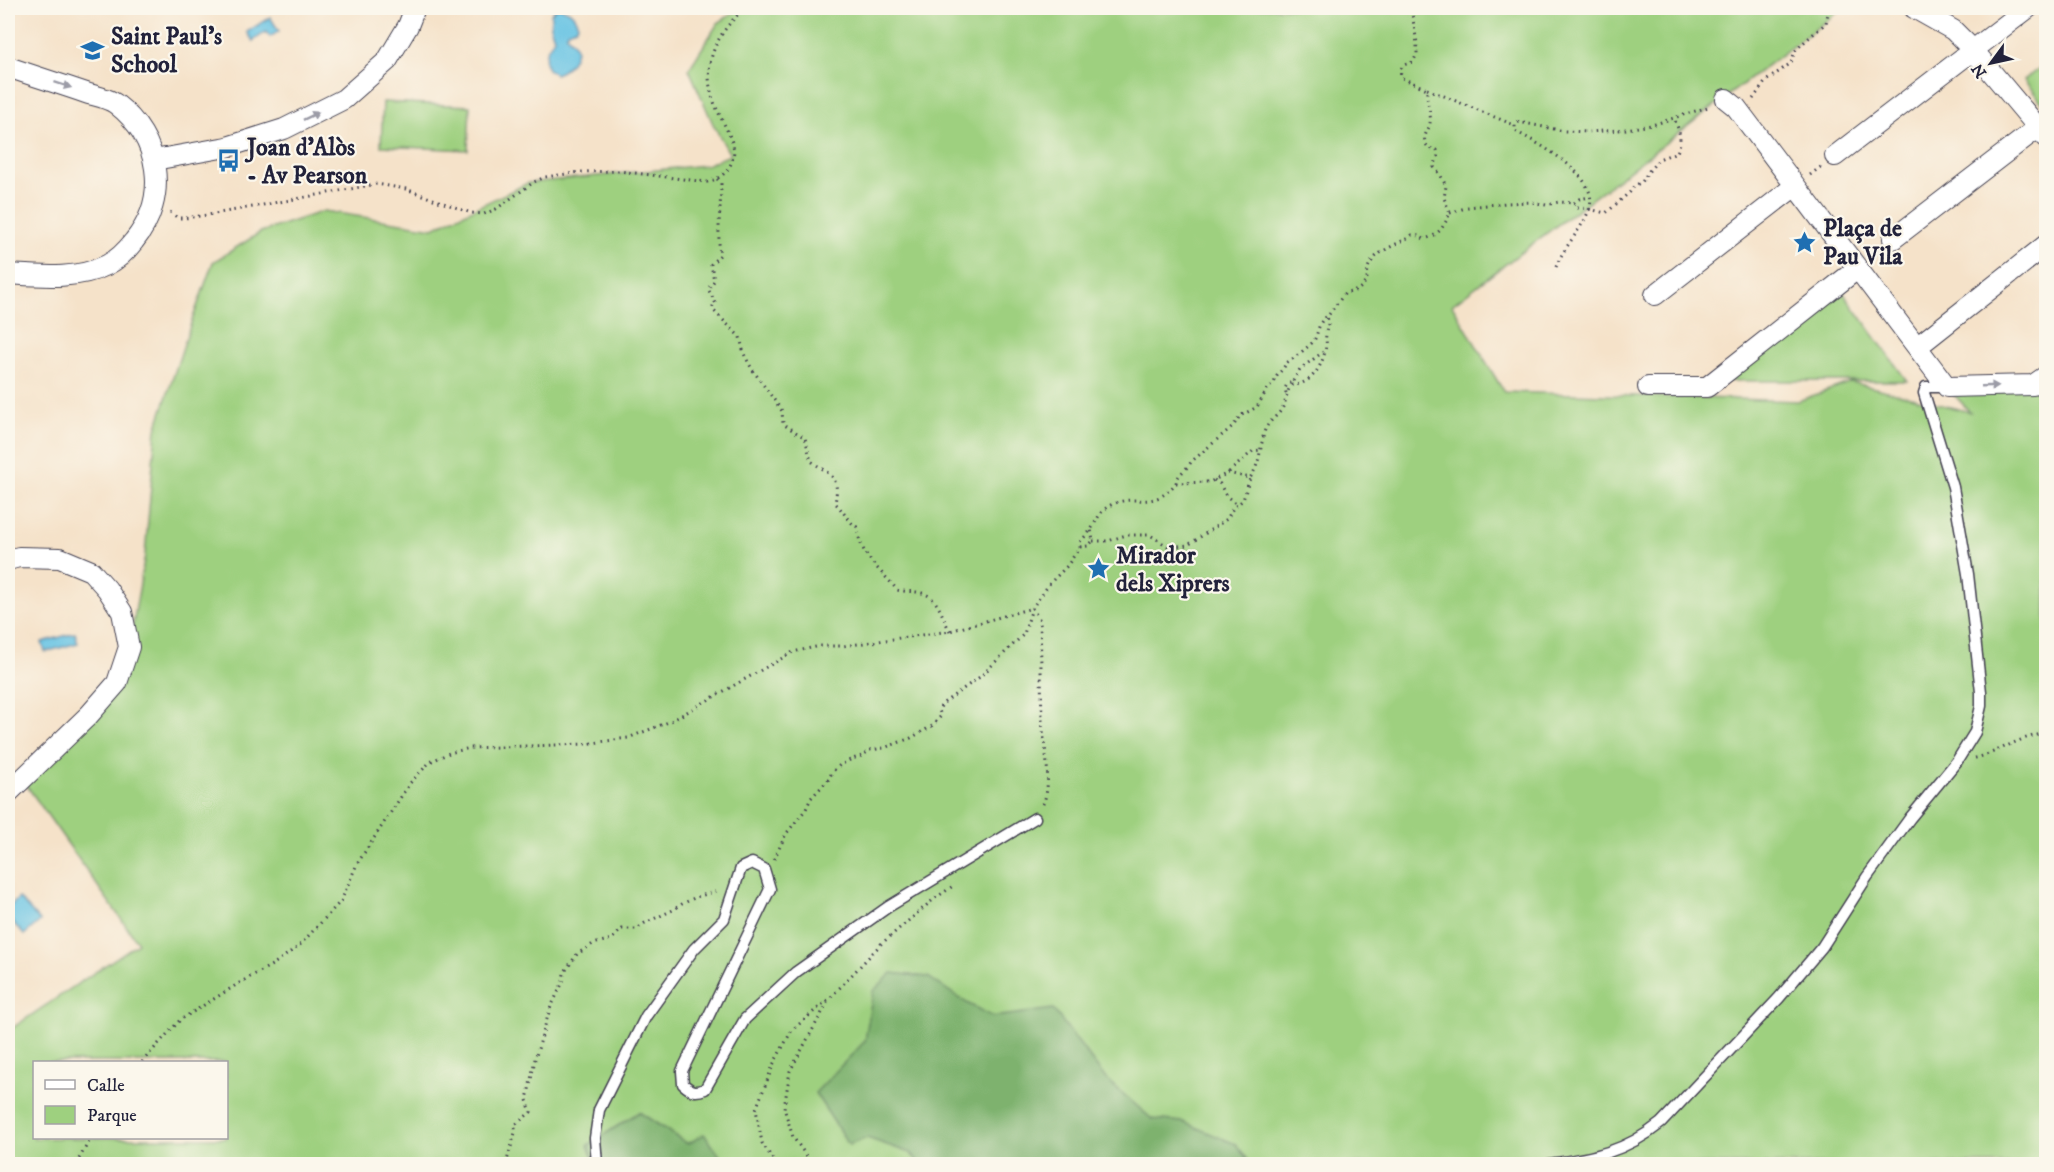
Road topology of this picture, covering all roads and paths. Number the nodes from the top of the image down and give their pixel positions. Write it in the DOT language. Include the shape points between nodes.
graph roads {
  1 [pos="415,8"];
  2 [pos="745,8"];
  3 [pos="1412,8"];
  4 [pos="1829,8"];
  5 [pos="1914,8"];
  6 [pos="2028,8"];
  7 [pos="1973,50"];
  8 [pos="8,67"];
  9 [pos="1427,89"];
  10 [pos="1731,103"];
  11 [pos="1674,118"];
  12 [pos="1515,125"];
  13 [pos="2043,132"];
  14 [pos="1835,156"];
  15 [pos="154,160"];
  16 [pos="717,179"];
  17 [pos="1795,186"];
  18 [pos="1590,198"];
  19 [pos="154,201"];
  20 [pos="1574,203"];
  21 [pos="1590,208"];
  22 [pos="1450,213"];
  23 [pos="1893,239"];
  24 [pos="2046,245"];
  25 [pos="1556,267"];
  26 [pos="1857,269"];
  27 [pos="8,274"];
  28 [pos="1655,295"];
  29 [pos="1327,317"];
  30 [pos="1317,332"];
  31 [pos="1326,332"];
  32 [pos="1917,347"];
  33 [pos="1325,351"];
  34 [pos="2040,380"];
  35 [pos="1294,383"];
  36 [pos="1648,387"];
  37 [pos="1947,387"];
  38 [pos="1261,450"];
  39 [pos="1236,471"];
  40 [pos="1250,478"];
  41 [pos="1214,480"];
  42 [pos="1176,483"];
  43 [pos="1238,505"];
  44 [pos="1091,529"];
  45 [pos="1093,541"];
  46 [pos="1080,548"];
  47 [pos="8,560"];
  48 [pos="1032,608"];
  49 [pos="950,631"];
  50 [pos="2046,734"];
  51 [pos="1957,761"];
  52 [pos="8,792"];
  53 [pos="1035,818"];
  54 [pos="764,869"];
  55 [pos="954,886"];
  56 [pos="734,892"];
  57 [pos="830,998"];
  58 [pos="143,1061"];
  59 [pos="90,1139"];
  60 [pos="76,1164"];
  61 [pos="506,1164"];
  62 [pos="597,1164"];
  63 [pos="776,1164"];
  64 [pos="815,1164"];
  65 [pos="1549,1164"];
  15 -- 1 [label="street, one-way" via="226,147 284,129 344,99 387,61"];
  2 -- 16 [label="path" via="717,39 710,60 712,99 734,150 729,170"];
  3 -- 9 [label="path" via="1417,54 1400,71 1402,78"];
  4 -- 10 [label="path" via="1826,23 1796,51 1791,63 1766,81 1751,102"];
  5 -- 7 [label="street" via="1953,30"];
  6 -- 7 [label="street"];
  7 -- 13 [label="street"];
  7 -- 14 [label="street"];
  8 -- 15 [label="street, one-way" via="114,102 140,129"];
  9 -- 12 [label="path"];
  9 -- 22 [label="path" via="1430,124 1425,143 1437,150 1434,167 1446,186 1444,198"];
  10 -- 11 [label="path"];
  10 -- 17 [label="street"];
  11 -- 12 [label="path" via="1641,127 1588,132 1519,122"];
  11 -- 21 [label="path" via="1681,145 1677,152 1659,159 1642,182 1606,213"];
  12 -- 18 [label="path" via="1515,131 1576,171 1588,185"];
  13 -- 23 [label="street"];
  15 -- 19 [label="street"];
  16 -- 19 [label="path" via="707,182 620,171 545,177 484,214 471,213 406,189 377,184 185,218 178,218"];
  16 -- 49 [label="path" via="721,183 722,211 717,229 720,255 711,264 714,280 708,289 716,304 714,311 740,337 752,369 782,411 783,424 805,438 811,461 836,481 835,503 857,527 859,543 867,558 897,590 921,593 936,601"];
  17 -- 26 [label="street"];
  17 -- 28 [label="street"];
  18 -- 20 [label="path"];
  18 -- 21 [label="path"];
  19 -- 27 [label="street" via="143,230 108,265 80,275"];
  20 -- 21 [label="path" via="1577,208"];
  20 -- 22 [label="path" via="1506,202"];
  21 -- 25 [label="path"];
  22 -- 29 [label="path" via="1442,230 1432,237 1412,235 1386,248 1368,266 1361,288 1345,293"];
  24 -- 32 [label="street"];
  26 -- 32 [label="street"];
  26 -- 36 [label="street" via="1707,387"];
  29 -- 30 [label="path"];
  29 -- 31 [label="path"];
  30 -- 31 [label="path"];
  30 -- 42 [label="path" via="1312,342 1278,372 1257,406 1179,474"];
  31 -- 33 [label="path"];
  32 -- 37 [label="street"];
  33 -- 35 [label="path" via="1300,369"];
  33 -- 35 [label="path" via="1309,381"];
  37 -- 34 [label="street, one-way"];
  35 -- 38 [label="path" via="1283,408 1264,431"];
  37 -- 51 [label="lane" via="1926,387 1924,393 1953,487 1968,574 1981,692 1975,732"];
  38 -- 39 [label="path" via="1253,451"];
  38 -- 40 [label="path"];
  39 -- 40 [label="path"];
  39 -- 41 [label="path"];
  40 -- 43 [label="path"];
  41 -- 42 [label="path"];
  41 -- 43 [label="path"];
  42 -- 44 [label="path" via="1169,491 1146,502 1113,503 1098,516"];
  43 -- 45 [label="path" via="1227,519 1188,544 1169,547 1150,535"];
  44 -- 45 [label="path"];
  44 -- 46 [label="path" via="1080,542"];
  45 -- 46 [label="path"];
  46 -- 48 [label="path"];
  47 -- 52 [label="street" via="60,558 91,571 122,612 129,647 117,683"];
  48 -- 49 [label="path"];
  48 -- 53 [label="path" via="1040,620 1047,771 1046,797"];
  48 -- 54 [label="path" via="1024,634 981,676 942,704 941,716 932,726 911,738 870,750 832,772 786,834 774,861"];
  49 -- 58 [label="path" via="793,652 671,721 628,738 585,744 470,748 430,762 410,783 357,864 340,901 298,947 180,1020"];
  50 -- 51 [label="path" via="1985,756"];
  51 -- 65 [label="lane" via="1867,877 1822,947 1735,1047 1660,1123 1618,1150"];
  53 -- 54 [label="lane" via="888,907 796,972 745,1019 705,1089 691,1091 683,1084 682,1071 770,889"];
  54 -- 56 [label="lane" via="752,863 741,868"];
  55 -- 57 [label="path" via="934,898 881,944"];
  56 -- 61 [label="path" via="718,891 696,897 637,929 622,929 612,939 577,954 564,973 550,1009 527,1100 531,1112 515,1125"];
  56 -- 62 [label="lane" via="724,919 694,949 646,1016 610,1086 599,1110"];
  57 -- 63 [label="path" via="792,1030 756,1109 762,1143"];
  57 -- 64 [label="path" via="790,1071 784,1108 793,1137"];
  59 -- 60 [label="path"];
}
